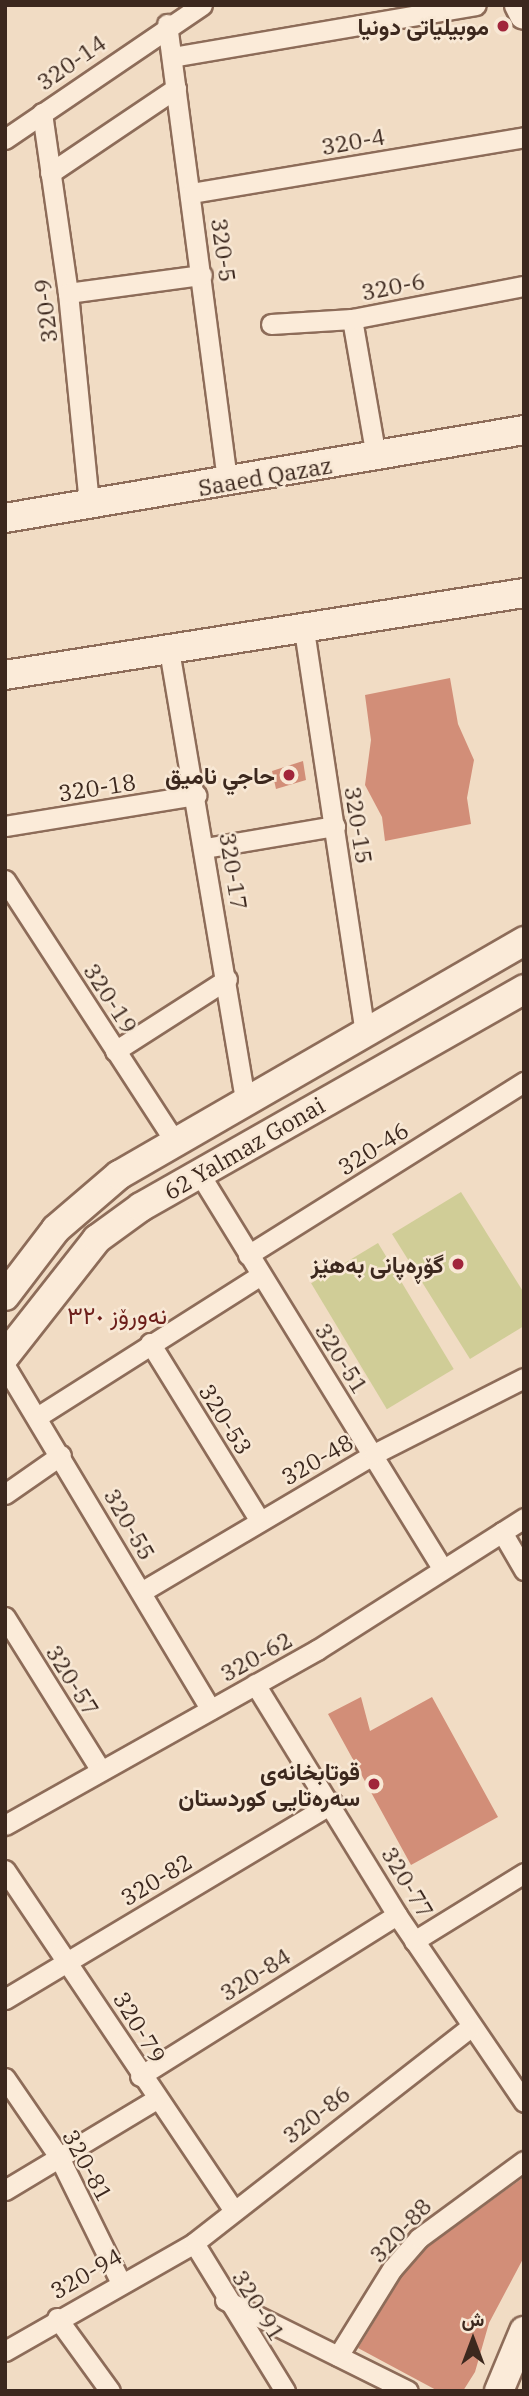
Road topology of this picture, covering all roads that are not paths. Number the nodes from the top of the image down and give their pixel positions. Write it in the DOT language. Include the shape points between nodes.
graph roads {
  1 [pos="202,5"];
  2 [pos="476,5"];
  3 [pos="519,5"];
  4 [pos="524,15"];
  5 [pos="167,24"];
  6 [pos="172,57"];
  7 [pos="176,88"];
  8 [pos="42,113"];
  9 [pos="524,137"];
  10 [pos="5,139"];
  11 [pos="50,173"];
  12 [pos="191,193"];
  13 [pos="202,275"];
  14 [pos="524,286"];
  15 [pos="68,293"];
  16 [pos="352,319"];
  17 [pos="271,324"];
  18 [pos="524,430"];
  19 [pos="376,457"];
  20 [pos="227,482"];
  21 [pos="89,505"];
  22 [pos="5,518"];
  23 [pos="524,593"];
  24 [pos="304,630"];
  25 [pos="169,650"];
  26 [pos="5,675"];
  27 [pos="197,796"];
  28 [pos="5,826"];
  29 [pos="335,827"];
  30 [pos="205,848"];
  31 [pos="7,887"];
  32 [pos="524,941"];
  33 [pos="227,979"];
  34 [pos="524,989"];
  35 [pos="364,1029"];
  36 [pos="115,1051"];
  37 [pos="524,1082"];
  38 [pos="245,1101"];
  39 [pos="175,1142"];
  40 [pos="199,1174"];
  41 [pos="248,1255"];
  42 [pos="261,1275"];
  43 [pos="7,1294"];
  44 [pos="39,1312"];
  45 [pos="150,1343"];
  46 [pos="5,1356"];
  47 [pos="5,1366"];
  48 [pos="524,1378"];
  49 [pos="37,1417"];
  50 [pos="374,1454"];
  51 [pos="61,1455"];
  52 [pos="5,1494"];
  53 [pos="524,1518"];
  54 [pos="260,1521"];
  55 [pos="502,1532"];
  56 [pos="443,1569"];
  57 [pos="524,1570"];
  58 [pos="141,1592"];
  59 [pos="5,1617"];
  60 [pos="255,1684"];
  61 [pos="211,1709"];
  62 [pos="100,1769"];
  63 [pos="333,1803"];
  64 [pos="5,1825"];
  65 [pos="5,1870"];
  66 [pos="521,1881"];
  67 [pos="397,1915"];
  68 [pos="414,1941"];
  69 [pos="70,1959"];
  70 [pos="5,1999"];
  71 [pos="470,2027"];
  72 [pos="140,2076"];
  73 [pos="5,2078"];
  74 [pos="155,2100"];
  75 [pos="524,2102"];
  76 [pos="59,2157"];
  77 [pos="524,2161"];
  78 [pos="5,2190"];
  79 [pos="233,2209"];
  80 [pos="194,2243"];
  81 [pos="120,2281"];
  82 [pos="225,2300"];
  83 [pos="57,2318"];
  84 [pos="524,2331"];
  85 [pos="5,2351"];
  86 [pos="338,2356"];
  87 [pos="110,2391"];
  88 [pos="285,2391"];
  89 [pos="408,2391"];
  90 [pos="499,2391"];
  1 -- 5 [label="street, 320-14"];
  2 -- 6 [label="street"];
  3 -- 4 [label="main road"];
  5 -- 6 [label="street, 320-5"];
  5 -- 8 [label="street, 320-14"];
  6 -- 7 [label="street, 320-5"];
  7 -- 11 [label="street"];
  7 -- 12 [label="street, 320-5"];
  8 -- 10 [label="street, 320-14"];
  8 -- 11 [label="street, 320-9"];
  9 -- 12 [label="street, 320-4"];
  11 -- 15 [label="street, 320-9"];
  12 -- 13 [label="street, 320-5"];
  13 -- 15 [label="street"];
  13 -- 20 [label="street, 320-5"];
  14 -- 16 [label="street, 320-6"];
  15 -- 21 [label="street, 320-9"];
  16 -- 17 [label="street, 320-6"];
  16 -- 19 [label="street"];
  18 -- 19 [label="main road, Saaed Qazaz"];
  19 -- 20 [label="main road, Saaed Qazaz"];
  20 -- 21 [label="main road, Saaed Qazaz"];
  21 -- 22 [label="main road, Saaed Qazaz"];
  23 -- 24 [label="main road"];
  24 -- 25 [label="main road"];
  24 -- 29 [label="street, 320-15"];
  25 -- 26 [label="main road"];
  25 -- 27 [label="street, 320-17"];
  27 -- 28 [label="street, 320-18"];
  27 -- 30 [label="street, 320-17"];
  29 -- 30 [label="street"];
  29 -- 35 [label="street, 320-15"];
  30 -- 33 [label="street, 320-17"];
  31 -- 36 [label="street, 320-19"];
  32 -- 35 [label="main road, 62 Yalmaz Gonai"];
  33 -- 36 [label="street"];
  33 -- 38 [label="street, 320-17"];
  34 -- 40 [label="main road, 62 Yalmaz Gonai"];
  35 -- 38 [label="main road, 62 Yalmaz Gonai"];
  36 -- 39 [label="street, 320-19"];
  37 -- 41 [label="street, 320-46"];
  38 -- 39 [label="main road, 62 Yalmaz Gonai"];
  39 -- 43 [label="main road, 62 Yalmaz Gonai" via="119,1175 56,1229"];
  40 -- 41 [label="street, 320-51"];
  40 -- 44 [label="main road, 62 Yalmaz Gonai" via="97,1239"];
  41 -- 42 [label="street, 320-51"];
  42 -- 45 [label="street"];
  42 -- 50 [label="street, 320-51"];
  43 -- 44 [label="main road"];
  44 -- 46 [label="main road, 62 Yalmaz Gonai"];
  45 -- 49 [label="street"];
  45 -- 54 [label="street, 320-53"];
  47 -- 49 [label="street, 320-55"];
  48 -- 50 [label="street, 320-48"];
  49 -- 51 [label="street, 320-55"];
  50 -- 54 [label="street, 320-48"];
  50 -- 56 [label="street, 320-51"];
  51 -- 52 [label="street"];
  51 -- 58 [label="street, 320-55"];
  53 -- 55 [label="street, 320-62"];
  54 -- 58 [label="street, 320-48"];
  55 -- 56 [label="street, 320-62"];
  55 -- 57 [label="street"];
  56 -- 60 [label="street, 320-62"];
  58 -- 61 [label="street, 320-55"];
  59 -- 62 [label="street, 320-57"];
  60 -- 61 [label="street, 320-62"];
  60 -- 63 [label="street, 320-77"];
  61 -- 62 [label="street, 320-62"];
  62 -- 64 [label="street, 320-62"];
  63 -- 67 [label="street, 320-77"];
  63 -- 69 [label="street, 320-82"];
  65 -- 69 [label="street, 320-79"];
  66 -- 68 [label="street"];
  67 -- 68 [label="street, 320-77"];
  67 -- 72 [label="street, 320-84"];
  68 -- 71 [label="street, 320-77"];
  69 -- 70 [label="street, 320-82"];
  69 -- 72 [label="street, 320-79"];
  71 -- 75 [label="street, 320-77"];
  71 -- 79 [label="street, 320-86"];
  72 -- 74 [label="street, 320-79"];
  73 -- 76 [label="street, 320-81"];
  74 -- 76 [label="street"];
  74 -- 79 [label="street, 320-79"];
  76 -- 78 [label="street"];
  76 -- 81 [label="street, 320-81"];
  77 -- 86 [label="street, 320-88" via="419,2238 392,2269"];
  79 -- 80 [label="street, 320-86"];
  80 -- 81 [label="street, 320-94"];
  80 -- 82 [label="street, 320-91"];
  81 -- 83 [label="street, 320-94"];
  82 -- 86 [label="street"];
  82 -- 88 [label="street, 320-91"];
  83 -- 85 [label="street, 320-94"];
  83 -- 87 [label="street"];
  84 -- 90 [label="main road"];
  86 -- 89 [label="street"];
}
